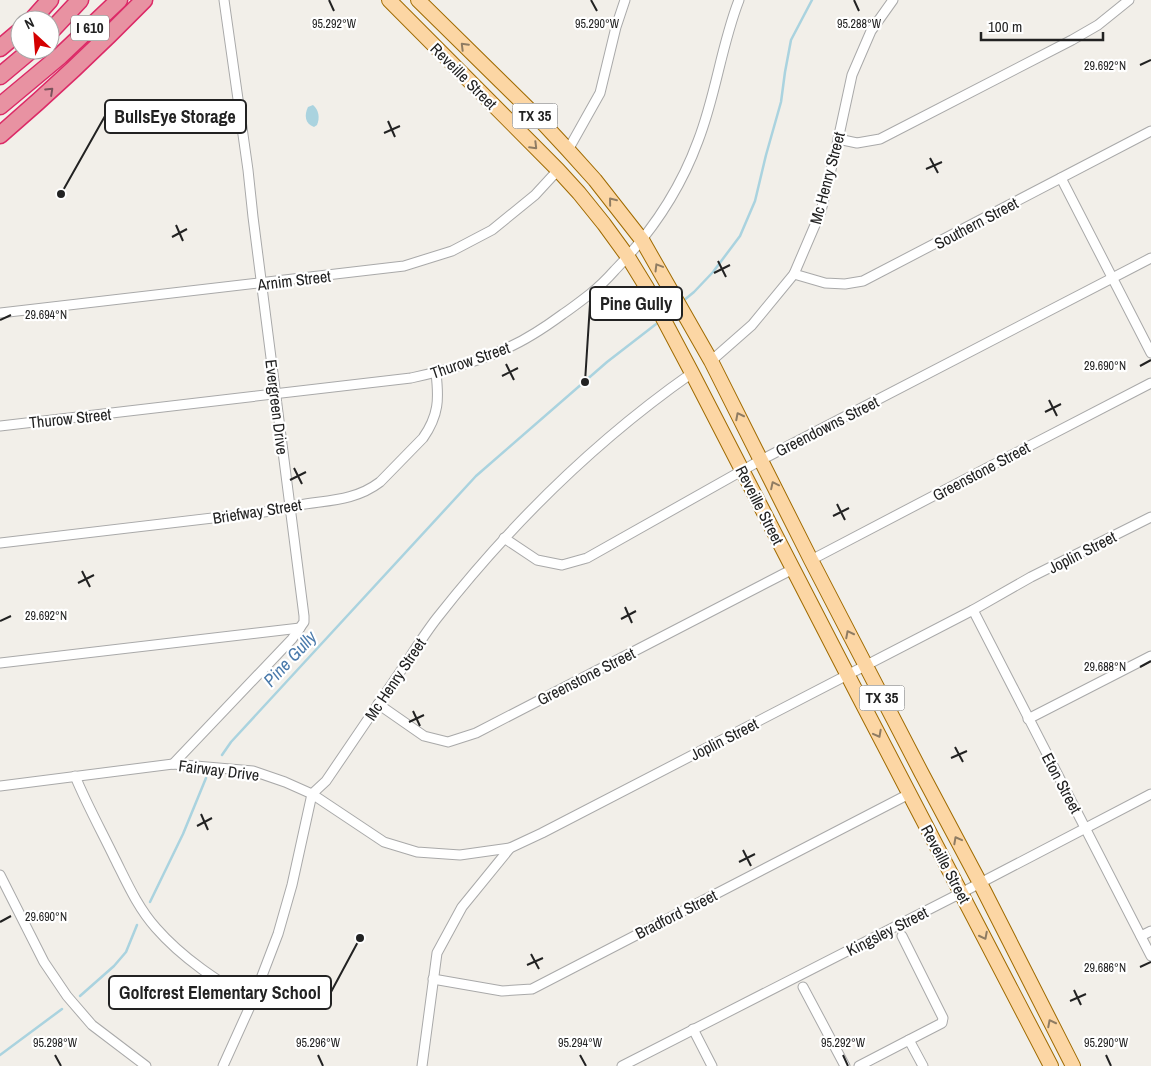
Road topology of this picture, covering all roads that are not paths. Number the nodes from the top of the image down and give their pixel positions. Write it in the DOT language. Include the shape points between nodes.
graph roads {
  1 [pos="50,0"];
  2 [pos="80,0"];
  3 [pos="119,0"];
  4 [pos="144,0"];
  5 [pos="224,0"];
  6 [pos="388,0"];
  7 [pos="418,0"];
  8 [pos="624,0"];
  9 [pos="740,0"];
  10 [pos="893,0"];
  11 [pos="1129,0"];
  12 [pos="41,10"];
  13 [pos="60,21"];
  14 [pos="10,40"];
  15 [pos="0,48"];
  16 [pos="19,60"];
  17 [pos="489,71"];
  18 [pos="0,76"];
  19 [pos="27,84"];
  20 [pos="478,90"];
  21 [pos="0,106"];
  22 [pos="0,125"];
  23 [pos="1151,131"];
  24 [pos="0,135"];
  25 [pos="838,139"];
  26 [pos="568,150"];
  27 [pos="558,170"];
  28 [pos="1060,178"];
  29 [pos="642,240"];
  30 [pos="628,257"];
  31 [pos="1151,258"];
  32 [pos="794,274"];
  33 [pos="1112,278"];
  34 [pos="262,284"];
  35 [pos="0,314"];
  36 [pos="1151,353"];
  37 [pos="711,361"];
  38 [pos="436,373"];
  39 [pos="692,373"];
  40 [pos="1151,383"];
  41 [pos="275,395"];
  42 [pos="0,426"];
  43 [pos="761,460"];
  44 [pos="742,470"];
  45 [pos="291,506"];
  46 [pos="1151,517"];
  47 [pos="504,538"];
  48 [pos="0,543"];
  49 [pos="811,560"];
  50 [pos="793,569"];
  51 [pos="973,610"];
  52 [pos="300,628"];
  53 [pos="1151,656"];
  54 [pos="0,663"];
  55 [pos="866,666"];
  56 [pos="848,675"];
  57 [pos="378,704"];
  58 [pos="1028,719"];
  59 [pos="172,764"];
  60 [pos="76,776"];
  61 [pos="0,786"];
  62 [pos="312,794"];
  63 [pos="909,794"];
  64 [pos="1151,794"];
  65 [pos="1086,828"];
  66 [pos="510,848"];
  67 [pos="0,875"];
  68 [pos="980,883"];
  69 [pos="961,893"];
  70 [pos="1151,931"];
  71 [pos="902,936"];
  72 [pos="1141,936"];
  73 [pos="1151,956"];
  74 [pos="434,979"];
  75 [pos="803,987"];
  76 [pos="252,1002"];
  77 [pos="693,1029"];
  78 [pos="909,1040"];
  79 [pos="146,1066"];
  80 [pos="223,1066"];
  81 [pos="422,1066"];
  82 [pos="622,1066"];
  83 [pos="712,1066"];
  84 [pos="845,1066"];
  85 [pos="860,1066"];
  86 [pos="923,1066"];
  87 [pos="1051,1066"];
  88 [pos="1073,1066"];
  1 -- 12 [label="highway"];
  2 -- 13 [label="highway, I 610"];
  3 -- 19 [label="highway, I 610"];
  24 -- 4 [label="highway, one-way"];
  5 -- 34 [label="street, Evergreen Drive"];
  6 -- 20 [label="main road, Reveille Street / TX 35"];
  17 -- 7 [label="main road, Reveille Street / TX 35, one-way"];
  8 -- 26 [label="street" via="600,94"];
  9 -- 29 [label="street, Thurow Street" via="698,144 670,200"];
  10 -- 25 [label="street, Mc Henry Street" via="871,31 852,75"];
  11 -- 25 [label="street" via="1098,25 1072,40 880,139 857,143"];
  14 -- 15 [label="highway"];
  16 -- 18 [label="highway"];
  17 -- 20 [label="main road"];
  17 -- 26 [label="main road, Reveille Street / TX 35"];
  19 -- 21 [label="highway, I 610"];
  19 -- 22 [label="highway" via="20,108"];
  20 -- 27 [label="main road, Reveille Street / TX 35, one-way"];
  23 -- 28 [label="street, Southern Street"];
  25 -- 32 [label="street, Mc Henry Street" via="821,211"];
  29 -- 26 [label="main road, Reveille Street / TX 35, one-way"];
  27 -- 30 [label="main road, Reveille Street / TX 35"];
  27 -- 34 [label="street, Arnim Street" via="535,195 492,230 452,251 404,266"];
  28 -- 32 [label="street, Southern Street" via="863,281 825,283"];
  28 -- 33 [label="street"];
  29 -- 30 [label="street, Thurow Street"];
  37 -- 29 [label="main road, Reveille Street / TX 35, one-way"];
  30 -- 38 [label="street, Thurow Street" via="590,294 533,334 491,356"];
  30 -- 39 [label="main road, Reveille Street / TX 35"];
  31 -- 33 [label="street, Greendowns Street"];
  32 -- 37 [label="street, Mc Henry Street" via="752,325"];
  33 -- 36 [label="street"];
  33 -- 43 [label="street, Greendowns Street"];
  34 -- 35 [label="street, Arnim Street"];
  34 -- 41 [label="street, Evergreen Drive"];
  43 -- 37 [label="main road, Reveille Street / TX 35, one-way"];
  38 -- 41 [label="street, Thurow Street"];
  38 -- 45 [label="street, Briefway Street" via="438,403 431,426 380,482 351,497"];
  39 -- 44 [label="main road, Reveille Street / TX 35"];
  39 -- 47 [label="street, Mc Henry Street" via="586,456"];
  40 -- 49 [label="street, Greenstone Street"];
  41 -- 42 [label="street, Thurow Street"];
  41 -- 45 [label="street, Evergreen Drive"];
  43 -- 44 [label="street, Greendowns Street"];
  49 -- 43 [label="main road, Reveille Street / TX 35, one-way"];
  44 -- 47 [label="street, Greendowns Street" via="587,558 562,565 537,560"];
  44 -- 50 [label="main road, Reveille Street / TX 35"];
  45 -- 48 [label="street, Briefway Street" via="272,511"];
  45 -- 52 [label="street, Evergreen Drive" via="304,616"];
  46 -- 51 [label="street, Joplin Street"];
  47 -- 57 [label="street, Mc Henry Street" via="436,619"];
  55 -- 49 [label="main road, Reveille Street / TX 35, one-way"];
  50 -- 56 [label="main road, Reveille Street / TX 35"];
  50 -- 57 [label="street, Greenstone Street" via="476,733 448,742 424,736"];
  51 -- 55 [label="street, Joplin Street"];
  51 -- 58 [label="street, Eton Street"];
  52 -- 54 [label="street"];
  52 -- 59 [label="street"];
  53 -- 58 [label="street"];
  55 -- 56 [label="street, Joplin Street"];
  68 -- 55 [label="main road, Reveille Street / TX 35, one-way"];
  56 -- 63 [label="main road, Reveille Street / TX 35, one-way"];
  56 -- 66 [label="street, Joplin Street"];
  57 -- 62 [label="street, Mc Henry Street" via="326,781"];
  58 -- 65 [label="street, Eton Street"];
  59 -- 60 [label="street, Fairway Drive"];
  59 -- 62 [label="street, Fairway Drive" via="253,771"];
  60 -- 61 [label="street, Fairway Drive"];
  60 -- 76 [label="street" via="137,903 155,927 213,978"];
  62 -- 66 [label="street, Fairway Drive" via="384,842 417,852 460,855"];
  62 -- 76 [label="street" via="278,934"];
  63 -- 69 [label="main road, Reveille Street / TX 35"];
  63 -- 74 [label="street, Bradford Street" via="532,989 502,991"];
  64 -- 65 [label="street, Kingsley Street"];
  65 -- 68 [label="street, Kingsley Street"];
  65 -- 72 [label="street, Eton Street"];
  66 -- 74 [label="street, Joplin Street" via="462,907 437,953"];
  67 -- 79 [label="street" via="44,962 67,996 92,1025"];
  68 -- 69 [label="street, Kingsley Street"];
  88 -- 68 [label="main road, Reveille Street / TX 35, one-way"];
  69 -- 77 [label="street, Kingsley Street"];
  69 -- 87 [label="main road, Reveille Street / TX 35, one-way"];
  70 -- 72 [label="street"];
  71 -- 78 [label="street" via="943,1018 942,1023"];
  72 -- 73 [label="street, Eton Street"];
  74 -- 81 [label="street, Joplin Street"];
  75 -- 84 [label="street"];
  76 -- 80 [label="street"];
  77 -- 82 [label="street, Kingsley Street"];
  77 -- 83 [label="street"];
  78 -- 85 [label="street"];
  78 -- 86 [label="street"];
}
